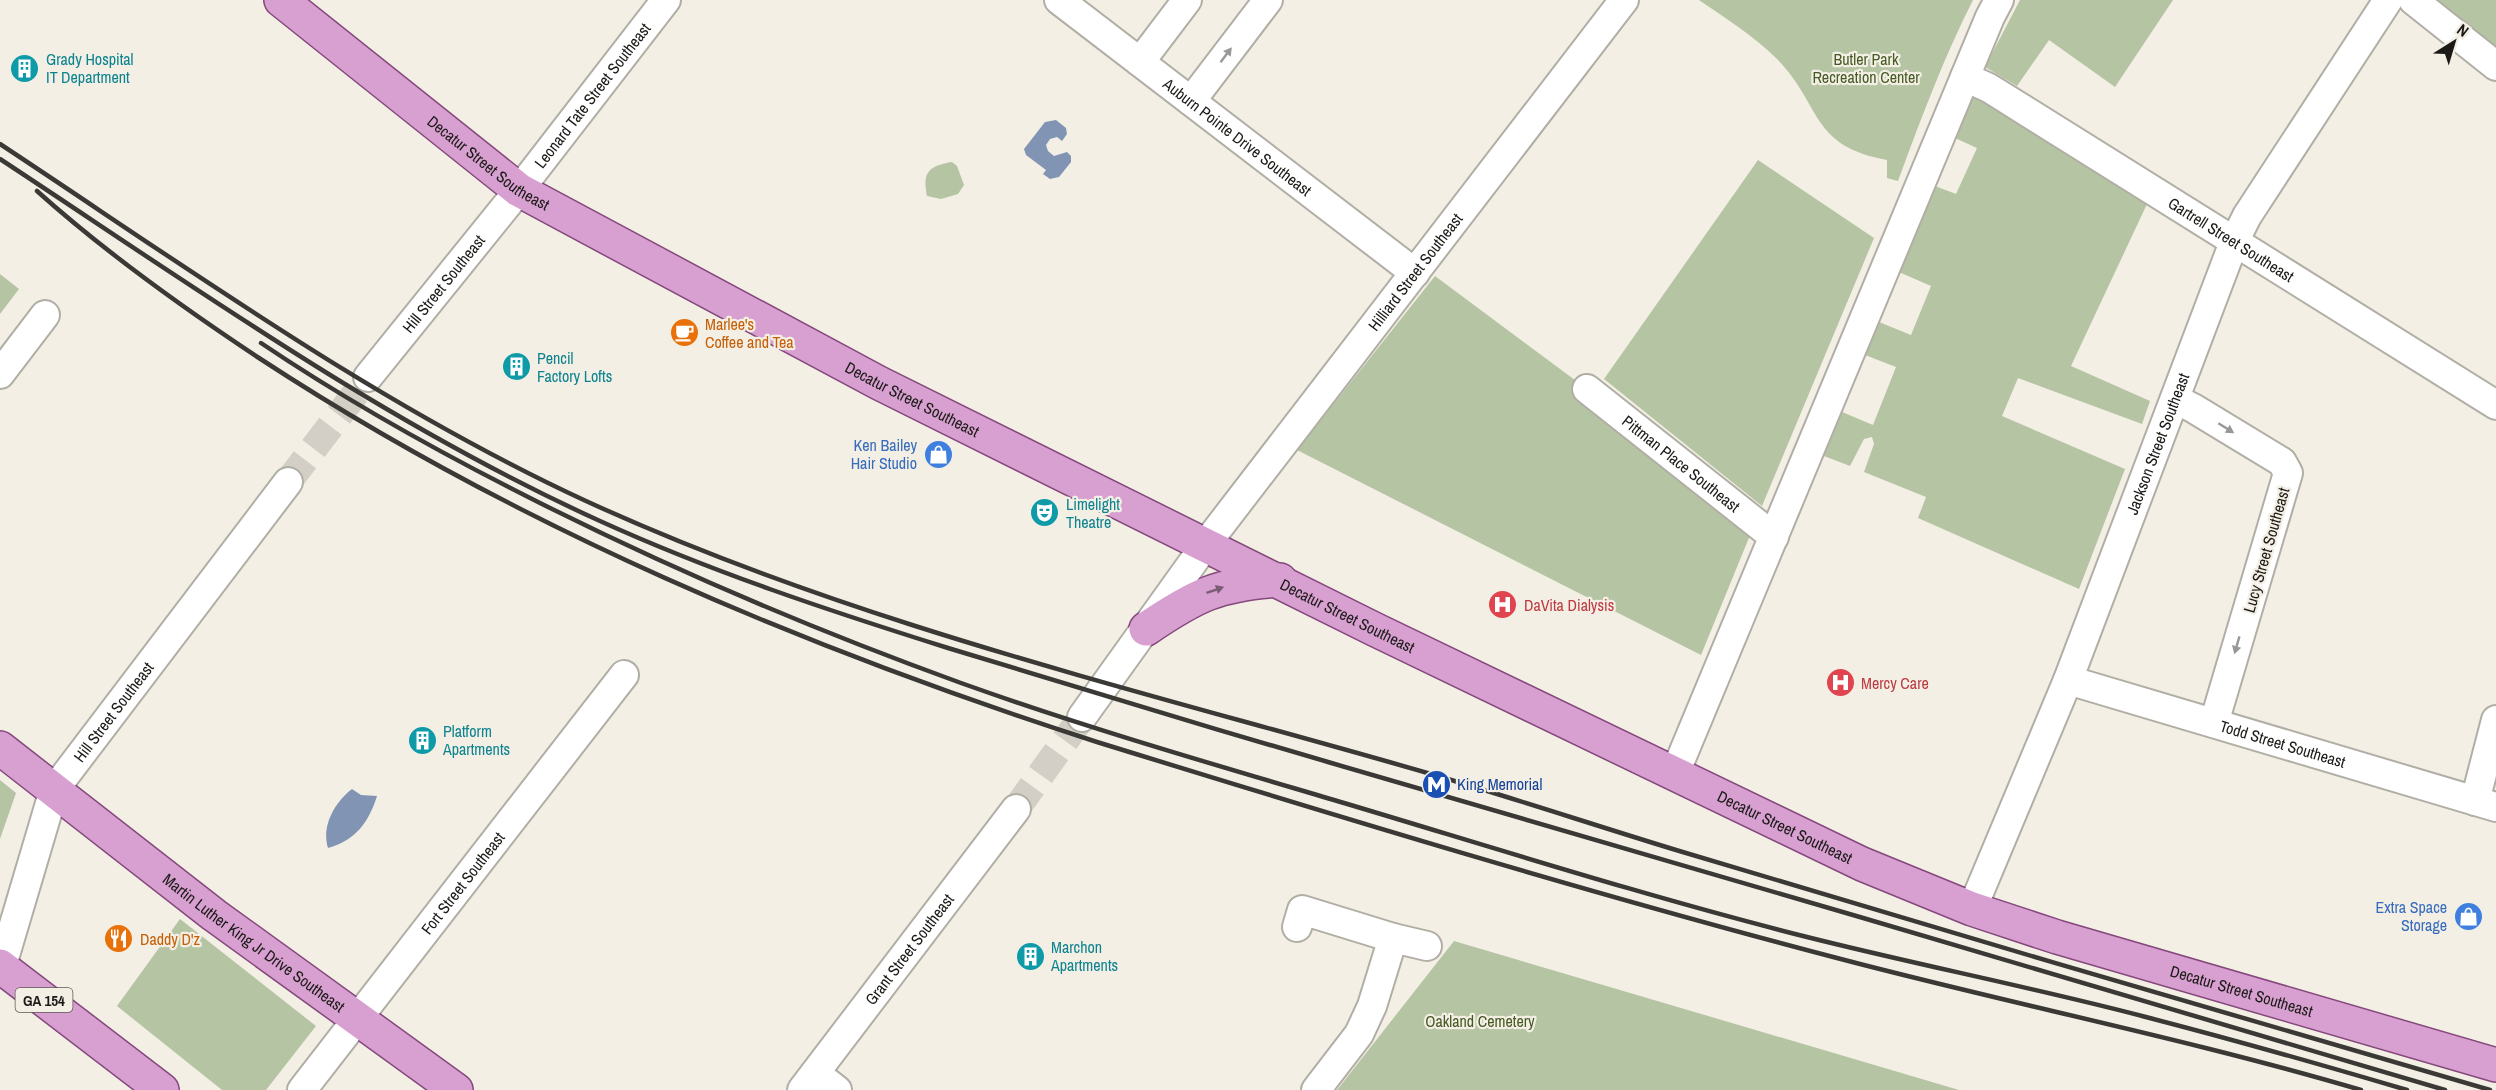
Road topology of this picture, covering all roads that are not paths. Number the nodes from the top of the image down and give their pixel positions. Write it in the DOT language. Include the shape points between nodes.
graph roads {
  1 [pos="282,0"];
  2 [pos="666,0"];
  3 [pos="1059,0"];
  4 [pos="1187,0"];
  5 [pos="1268,0"];
  6 [pos="1624,0"];
  7 [pos="1999,0"];
  8 [pos="2388,0"];
  9 [pos="2413,0"];
  10 [pos="1140,62"];
  11 [pos="2496,66"];
  12 [pos="1965,77"];
  13 [pos="1191,101"];
  14 [pos="519,190"];
  15 [pos="2234,242"];
  16 [pos="1415,273"];
  17 [pos="45,315"];
  18 [pos="0,374"];
  19 [pos="368,377"];
  20 [pos="1587,389"];
  21 [pos="2175,399"];
  22 [pos="2496,405"];
  23 [pos="288,482"];
  24 [pos="1774,537"];
  25 [pos="1206,544"];
  26 [pos="1280,580"];
  27 [pos="1146,628"];
  28 [pos="624,675"];
  29 [pos="2068,680"];
  30 [pos="1082,717"];
  31 [pos="2496,720"];
  32 [pos="2214,723"];
  33 [pos="0,748"];
  34 [pos="1675,773"];
  35 [pos="54,790"];
  36 [pos="2485,804"];
  37 [pos="1016,809"];
  38 [pos="1972,909"];
  39 [pos="1296,927"];
  40 [pos="1393,938"];
  41 [pos="1427,946"];
  42 [pos="1,969"];
  43 [pos="358,1020"];
  44 [pos="2496,1065"];
  45 [pos="808,1082"];
  46 [pos="162,1090"];
  47 [pos="302,1090"];
  48 [pos="456,1090"];
  49 [pos="837,1090"];
  50 [pos="1316,1090"];
  1 -- 14 [label="main road, Decatur Street Southeast"];
  2 -- 14 [label="street, Leonard Tate Street Southeast"];
  3 -- 10 [label="street, Auburn Pointe Drive Southeast"];
  4 -- 10 [label="street"];
  13 -- 5 [label="street, one-way"];
  6 -- 16 [label="street, Hilliard Street Southeast"];
  7 -- 12 [label="street"];
  8 -- 15 [label="street, Jackson Street Southeast"];
  9 -- 11 [label="street"];
  10 -- 13 [label="street, Auburn Pointe Drive Southeast"];
  12 -- 15 [label="street, Gartrell Street Southeast" via="1989,88"];
  12 -- 24 [label="street"];
  13 -- 16 [label="street, Auburn Pointe Drive Southeast"];
  14 -- 19 [label="street, Hill Street Southeast"];
  14 -- 25 [label="main road, Decatur Street Southeast" via="879,383"];
  15 -- 21 [label="street, Jackson Street Southeast"];
  15 -- 22 [label="street, Gartrell Street Southeast"];
  16 -- 25 [label="street, Hilliard Street Southeast"];
  17 -- 18 [label="street"];
  20 -- 24 [label="street, Pittman Place Southeast"];
  21 -- 29 [label="street, Jackson Street Southeast"];
  21 -- 32 [label="street, Lucy Street Southeast, one-way" via="2282,462 2288,473"];
  23 -- 35 [label="street, Hill Street Southeast"];
  24 -- 34 [label="street"];
  25 -- 26 [label="main road, Decatur Street Southeast"];
  25 -- 27 [label="street"];
  27 -- 26 [label="main road, one-way" via="1178,607 1220,588"];
  26 -- 34 [label="main road, Decatur Street Southeast"];
  27 -- 30 [label="street"];
  28 -- 43 [label="street, Fort Street Southeast"];
  29 -- 32 [label="street, Todd Street Southeast"];
  29 -- 38 [label="street, Jackson Street Southeast"];
  31 -- 36 [label="street"];
  32 -- 36 [label="street, Todd Street Southeast"];
  33 -- 35 [label="main road, Martin Luther King Jr Drive Southeast"];
  34 -- 38 [label="main road, Decatur Street Southeast" via="1862,864"];
  35 -- 42 [label="street, Hill Street Southeast"];
  35 -- 43 [label="main road, Martin Luther King Jr Drive Southeast" via="214,915"];
  37 -- 45 [label="street, Grant Street Southeast"];
  38 -- 44 [label="main road, Decatur Street Southeast"];
  39 -- 40 [label="street" via="1302,910"];
  40 -- 41 [label="street"];
  40 -- 50 [label="street" via="1363,1025"];
  42 -- 46 [label="main road, GA 154"];
  43 -- 47 [label="street, Fort Street Southeast"];
  43 -- 48 [label="main road, Martin Luther King Jr Drive Southeast"];
  45 -- 49 [label="street"];
}
